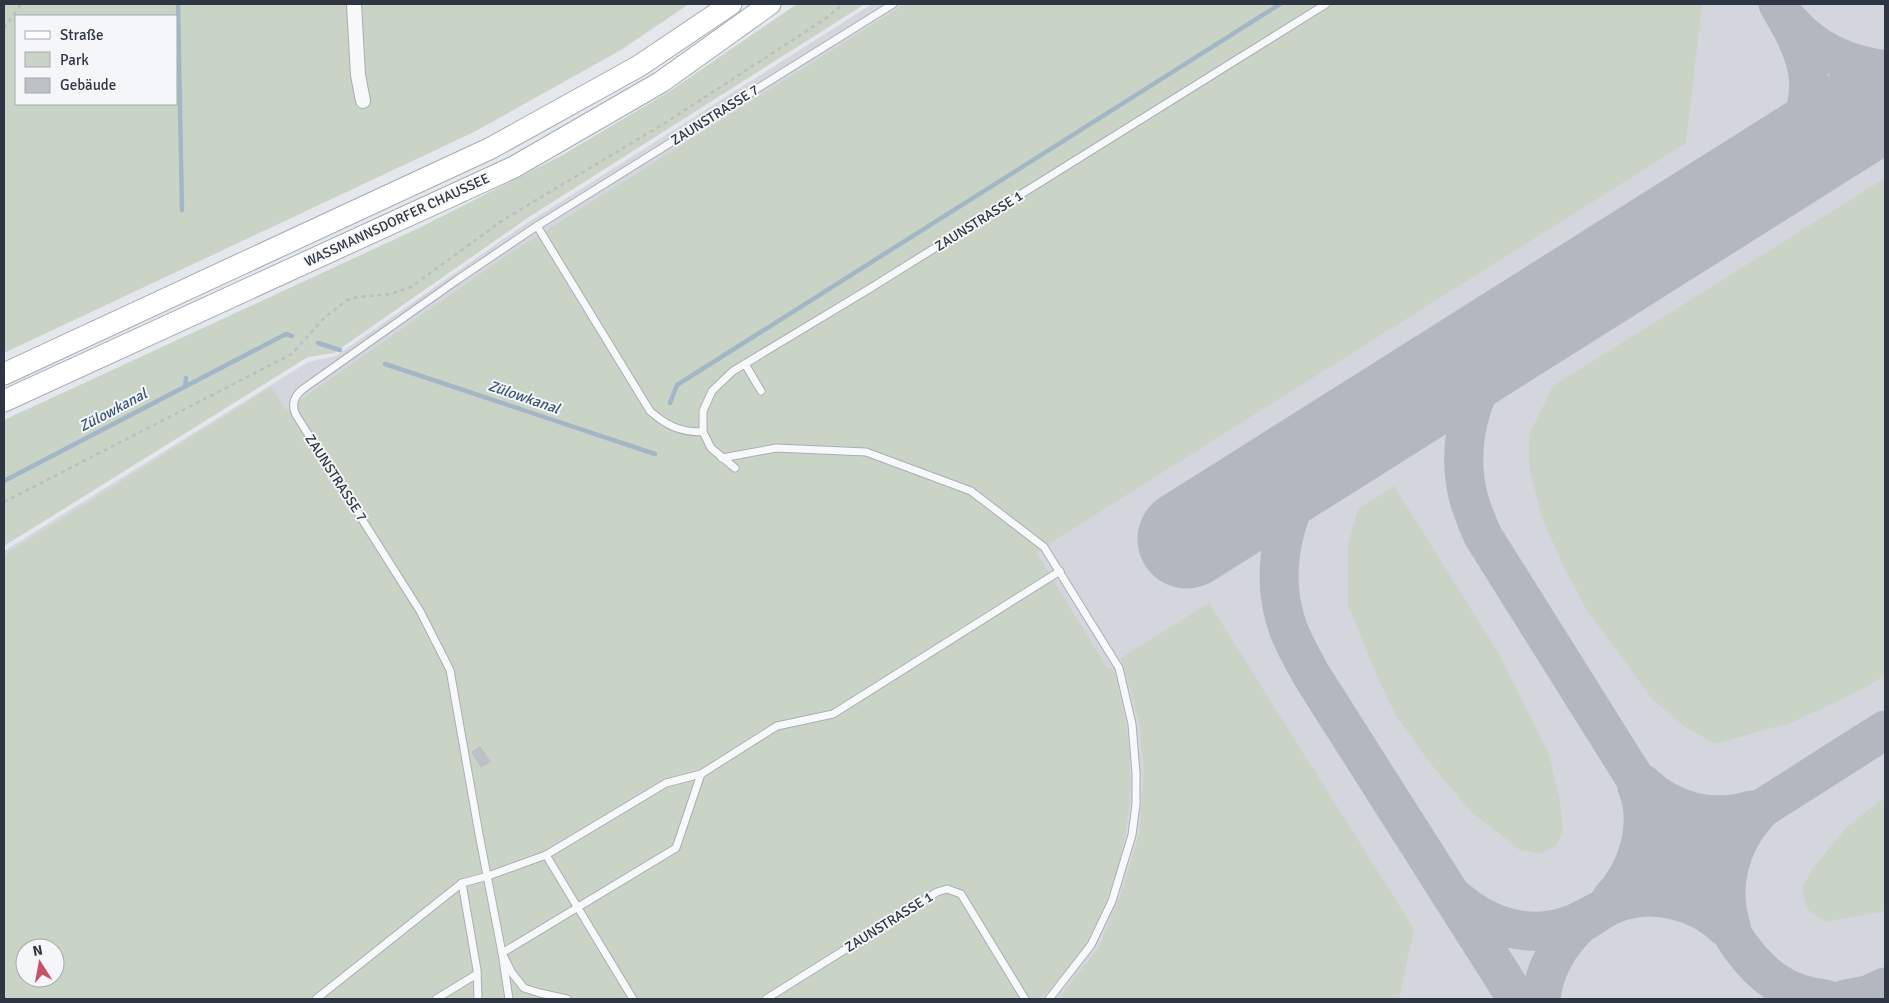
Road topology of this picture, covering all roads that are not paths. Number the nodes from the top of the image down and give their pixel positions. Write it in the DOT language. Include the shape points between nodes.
graph roads {
  1 [pos="354,4"];
  2 [pos="731,4"];
  3 [pos="770,4"];
  4 [pos="893,4"];
  5 [pos="1326,4"];
  6 [pos="363,101"];
  7 [pos="537,226"];
  8 [pos="745,364"];
  9 [pos="4,374"];
  10 [pos="761,391"];
  11 [pos="4,401"];
  12 [pos="703,432"];
  13 [pos="722,458"];
  14 [pos="735,468"];
  15 [pos="1060,571"];
  16 [pos="702,774"];
  17 [pos="546,855"];
  18 [pos="488,876"];
  19 [pos="462,883"];
  20 [pos="578,908"];
  21 [pos="502,953"];
  22 [pos="477,974"];
  23 [pos="316,999"];
  24 [pos="436,999"];
  25 [pos="478,999"];
  26 [pos="509,999"];
  27 [pos="567,999"];
  28 [pos="633,999"];
  29 [pos="766,999"];
  30 [pos="1025,999"];
  31 [pos="1049,999"];
  1 -- 6 [label="street" via="358,75"];
  2 -- 9 [label="main road, WASSMANNSDORFER CHAUSSEE" via="639,66 491,148"];
  3 -- 11 [label="main road, WASSMANNSDORFER CHAUSSEE" via="661,82 514,167"];
  4 -- 7 [label="lane, ZAUNSTRASSE 7"];
  5 -- 8 [label="lane, ZAUNSTRASSE 1" via="870,290"];
  7 -- 12 [label="lane" via="650,411 684,432"];
  7 -- 18 [label="lane, ZAUNSTRASSE 7" via="311,383 299,392 293,402 296,415 420,611 450,670"];
  8 -- 10 [label="lane"];
  8 -- 12 [label="lane, ZAUNSTRASSE 1" via="712,391 703,411"];
  12 -- 13 [label="lane" via="711,448"];
  13 -- 14 [label="lane"];
  13 -- 15 [label="lane" via="776,448 866,452 971,491 1044,547"];
  15 -- 16 [label="lane" via="833,714 777,726"];
  15 -- 31 [label="lane" via="1119,668 1132,724 1136,796 1132,835 1112,901 1092,945"];
  16 -- 17 [label="lane" via="666,783"];
  16 -- 20 [label="lane" via="676,848"];
  17 -- 18 [label="lane"];
  17 -- 20 [label="lane"];
  18 -- 19 [label="lane"];
  18 -- 21 [label="lane"];
  19 -- 22 [label="lane"];
  19 -- 23 [label="lane"];
  20 -- 21 [label="lane"];
  20 -- 28 [label="lane"];
  21 -- 26 [label="lane"];
  21 -- 27 [label="lane" via="524,988"];
  22 -- 24 [label="lane"];
  22 -- 25 [label="lane"];
  29 -- 30 [label="lane, ZAUNSTRASSE 1" via="937,892 947,889 961,894"];
}
